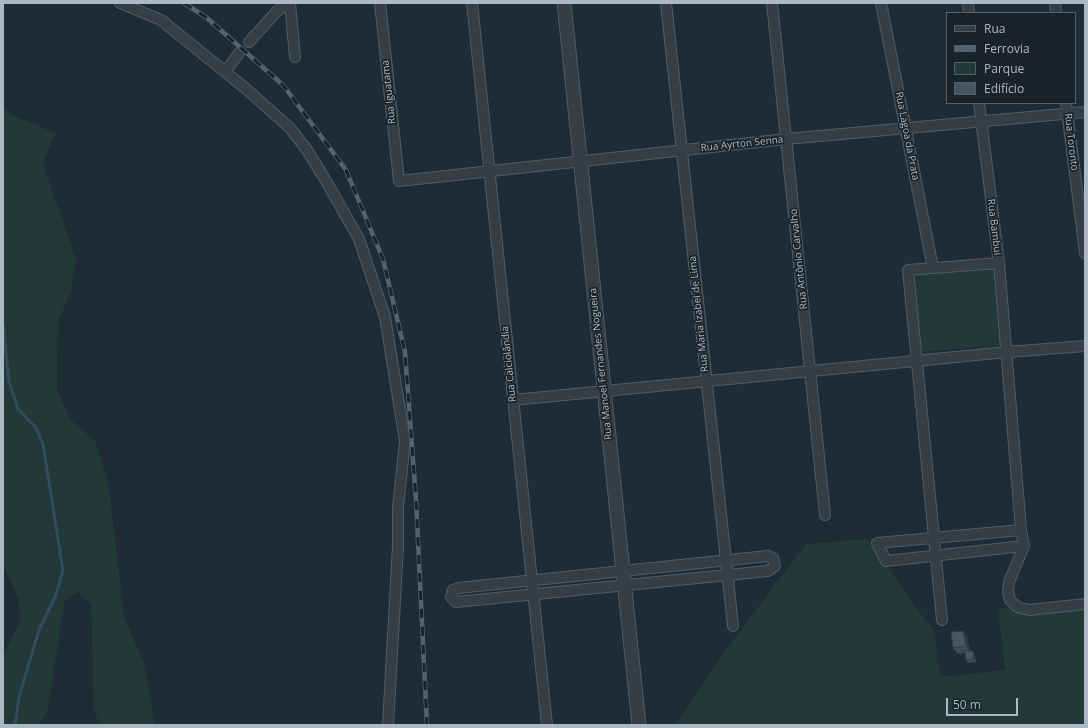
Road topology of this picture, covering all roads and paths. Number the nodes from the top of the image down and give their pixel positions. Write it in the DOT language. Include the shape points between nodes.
graph roads {
  1 [pos="120,3"];
  2 [pos="289,3"];
  3 [pos="380,3"];
  4 [pos="472,3"];
  5 [pos="564,3"];
  6 [pos="666,3"];
  7 [pos="772,3"];
  8 [pos="881,3"];
  9 [pos="248,42"];
  10 [pos="240,52"];
  11 [pos="295,57"];
  12 [pos="225,72"];
  13 [pos="979,104"];
  14 [pos="1066,104"];
  15 [pos="1085,112"];
  16 [pos="1067,114"];
  17 [pos="981,122"];
  18 [pos="906,129"];
  19 [pos="786,139"];
  20 [pos="682,150"];
  21 [pos="580,162"];
  22 [pos="489,172"];
  23 [pos="398,181"];
  24 [pos="1085,253"];
  25 [pos="999,264"];
  26 [pos="933,268"];
  27 [pos="1085,346"];
  28 [pos="1007,352"];
  29 [pos="917,361"];
  30 [pos="810,371"];
  31 [pos="706,381"];
  32 [pos="604,391"];
  33 [pos="513,400"];
  34 [pos="825,515"];
  35 [pos="1021,530"];
  36 [pos="934,538"];
  37 [pos="1024,546"];
  38 [pos="936,556"];
  39 [pos="726,560"];
  40 [pos="623,571"];
  41 [pos="727,575"];
  42 [pos="532,580"];
  43 [pos="624,585"];
  44 [pos="533,594"];
  45 [pos="1085,604"];
  46 [pos="942,620"];
  47 [pos="733,626"];
  48 [pos="388,725"];
  49 [pos="547,725"];
  50 [pos="639,725"];
  1 -- 12 [label="street" via="161,20"];
  2 -- 9 [label="street" via="277,11"];
  2 -- 11 [label="street"];
  3 -- 23 [label="street, Rua Iguatama"];
  4 -- 22 [label="street, Rua Calciolândia"];
  5 -- 21 [label="street, Rua Manoel Fernandes Nogueira"];
  6 -- 20 [label="street, Rua Maria Izabel de Lima"];
  7 -- 19 [label="street, Rua Antônio Carvalho"];
  8 -- 18 [label="street, Rua Lagoa da Prata"];
  10 -- 12 [label="street"];
  12 -- 48 [label="street" via="290,128 307,150 359,239 385,317 405,441 398,508"];
  13 -- 17 [label="street, Rua Bambui"];
  14 -- 16 [label="street, Rua Toronto"];
  15 -- 16 [label="street, Rua Ayrton Senna"];
  16 -- 17 [label="street, Rua Ayrton Senna"];
  16 -- 24 [label="street, Rua Toronto"];
  17 -- 18 [label="street, Rua Ayrton Senna"];
  17 -- 25 [label="street, Rua Bambui"];
  18 -- 19 [label="street, Rua Ayrton Senna"];
  18 -- 26 [label="street, Rua Lagoa da Prata"];
  19 -- 20 [label="street, Rua Ayrton Senna"];
  19 -- 30 [label="street, Rua Antônio Carvalho"];
  20 -- 21 [label="street, Rua Ayrton Senna"];
  20 -- 31 [label="street, Rua Maria Izabel de Lima"];
  21 -- 22 [label="street, Rua Ayrton Senna"];
  21 -- 32 [label="street, Rua Manoel Fernandes Nogueira"];
  22 -- 23 [label="street, Rua Ayrton Senna"];
  22 -- 33 [label="street, Rua Calciolândia"];
  25 -- 26 [label="street"];
  25 -- 28 [label="street, Rua Bambui"];
  26 -- 29 [label="street" via="908,270"];
  27 -- 28 [label="street"];
  28 -- 29 [label="street"];
  28 -- 35 [label="street, Rua Bambui"];
  29 -- 30 [label="street"];
  29 -- 36 [label="street"];
  30 -- 31 [label="street"];
  30 -- 34 [label="street, Rua Antônio Carvalho"];
  31 -- 32 [label="street"];
  31 -- 39 [label="street, Rua Maria Izabel de Lima"];
  32 -- 33 [label="street"];
  32 -- 40 [label="street, Rua Manoel Fernandes Nogueira"];
  33 -- 42 [label="street, Rua Calciolândia"];
  35 -- 36 [label="street"];
  35 -- 37 [label="street, Rua Bambui"];
  36 -- 38 [label="street"];
  36 -- 38 [label="street" via="878,543 886,562"];
  37 -- 38 [label="street"];
  37 -- 45 [label="street" via="1009,582 1010,600 1017,607 1029,610"];
  38 -- 46 [label="street"];
  39 -- 40 [label="street"];
  39 -- 41 [label="street, Rua Maria Izabel de Lima"];
  39 -- 41 [label="street" via="768,556 772,558 775,566 768,571"];
  40 -- 42 [label="street"];
  40 -- 43 [label="street, Rua Manoel Fernandes Nogueira"];
  41 -- 43 [label="street"];
  41 -- 47 [label="street, Rua Maria Izabel de Lima"];
  42 -- 44 [label="street, Rua Calciolândia"];
  42 -- 44 [label="street" via="458,588 453,590 451,597 456,602"];
  43 -- 44 [label="street"];
  43 -- 50 [label="street, Rua Manoel Fernandes Nogueira"];
  44 -- 49 [label="street, Rua Calciolândia"];
}
